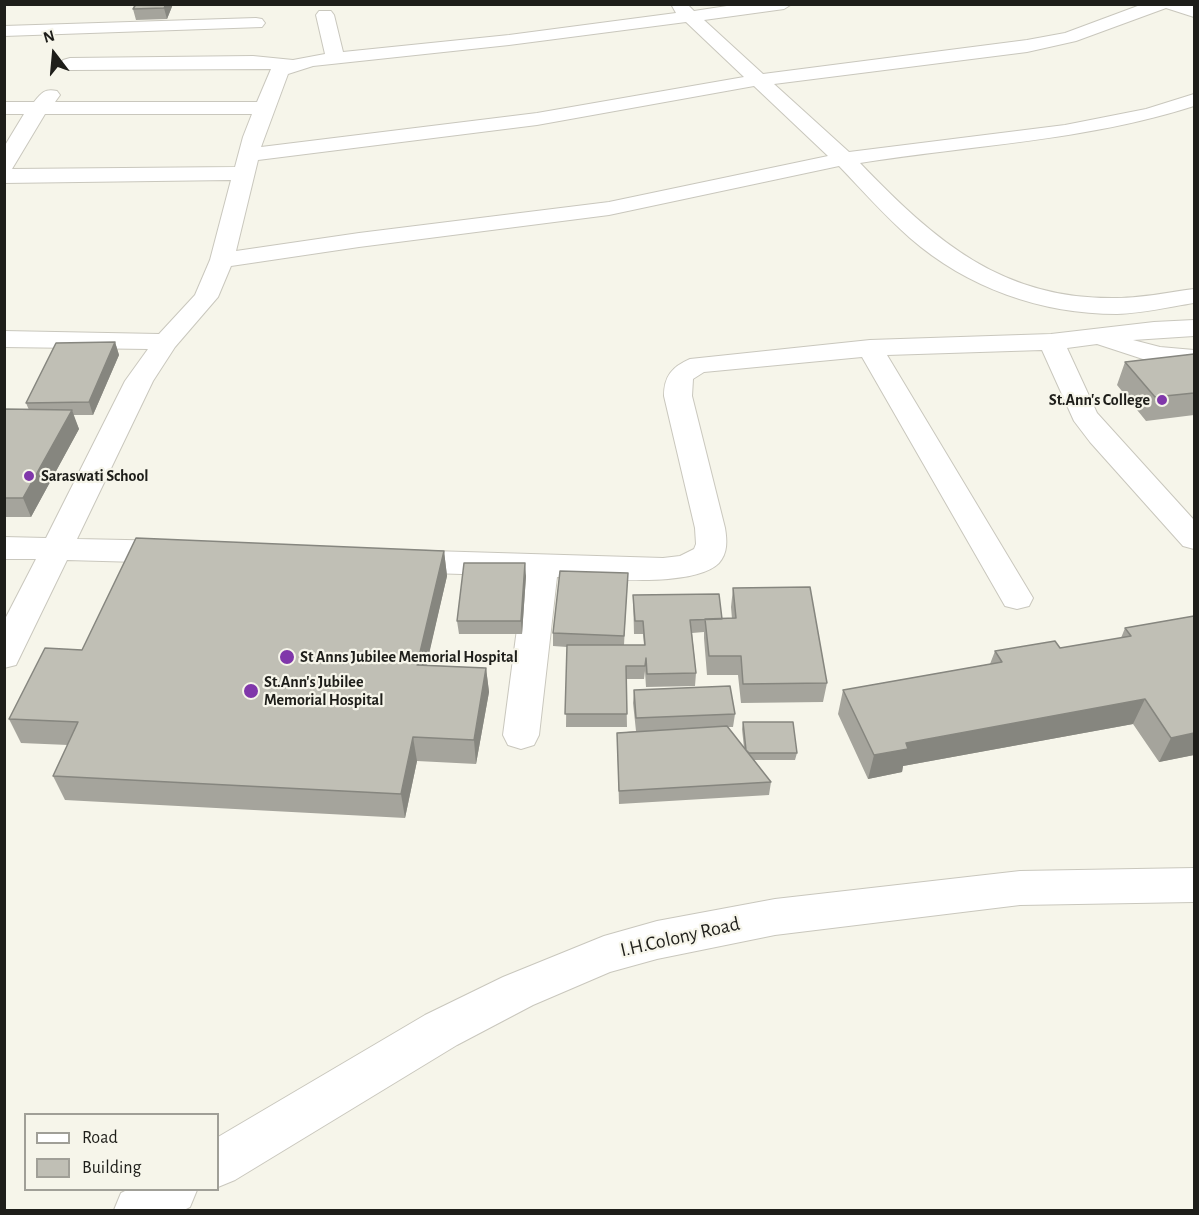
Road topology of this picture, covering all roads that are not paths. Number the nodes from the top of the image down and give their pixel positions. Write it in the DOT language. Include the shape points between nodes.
graph roads {
  1 [pos="784,4"];
  2 [pos="1161,4"];
  3 [pos="1172,4"];
  4 [pos="683,10"];
  5 [pos="1194,12"];
  6 [pos="16,13"];
  7 [pos="325,15"];
  8 [pos="91,21"];
  9 [pos="256,23"];
  10 [pos="5,31"];
  11 [pos="335,59"];
  12 [pos="70,64"];
  13 [pos="289,65"];
  14 [pos="758,80"];
  15 [pos="248,87"];
  16 [pos="272,87"];
  17 [pos="1194,100"];
  18 [pos="40,107"];
  19 [pos="4,108"];
  20 [pos="264,108"];
  21 [pos="844,159"];
  22 [pos="245,164"];
  23 [pos="4,166"];
  24 [pos="4,176"];
  25 [pos="222,260"];
  26 [pos="1194,296"];
  27 [pos="1194,328"];
  28 [pos="1102,337"];
  29 [pos="4,339"];
  30 [pos="166,342"];
  31 [pos="1051,342"];
  32 [pos="870,348"];
  33 [pos="1194,358"];
  34 [pos="1194,539"];
  35 [pos="4,548"];
  36 [pos="57,548"];
  37 [pos="198,553"];
  38 [pos="376,561"];
  39 [pos="542,564"];
  40 [pos="1017,598"];
  41 [pos="4,656"];
  42 [pos="521,735"];
  43 [pos="1194,885"];
  44 [pos="219,1162"];
  45 [pos="171,1191"];
  46 [pos="138,1210"];
  1 -- 4 [label="street"];
  2 -- 14 [label="street" via="1070,37 1038,44"];
  3 -- 5 [label="street"];
  4 -- 11 [label="street" via="509,40"];
  4 -- 14 [label="street"];
  6 -- 10 [label="street"];
  7 -- 11 [label="street"];
  8 -- 9 [label="street"];
  8 -- 10 [label="street"];
  8 -- 12 [label="street"];
  11 -- 13 [label="street"];
  12 -- 13 [label="street"];
  12 -- 18 [label="street" via="62,86"];
  13 -- 16 [label="street" via="280,70"];
  14 -- 21 [label="street"];
  14 -- 22 [label="street"];
  15 -- 16 [label="street"];
  16 -- 20 [label="street"];
  17 -- 21 [label="street" via="1072,131"];
  18 -- 19 [label="street"];
  18 -- 20 [label="street"];
  18 -- 23 [label="street"];
  20 -- 22 [label="street"];
  21 -- 25 [label="street" via="573,214"];
  21 -- 26 [label="street" via="915,230 966,268 1002,286 1090,305 1119,306"];
  22 -- 24 [label="street"];
  22 -- 25 [label="street"];
  25 -- 30 [label="street" via="206,297"];
  27 -- 28 [label="street"];
  28 -- 31 [label="street"];
  28 -- 33 [label="street" via="1140,353"];
  29 -- 30 [label="street"];
  30 -- 36 [label="street" via="139,381"];
  31 -- 32 [label="street"];
  31 -- 34 [label="street" via="1084,415"];
  32 -- 39 [label="street" via="710,363 685,371 677,381 710,528 712,544 707,556 686,566 663,569"];
  32 -- 40 [label="street"];
  35 -- 36 [label="street"];
  36 -- 37 [label="street"];
  36 -- 41 [label="street"];
  38 -- 39 [label="street"];
  39 -- 42 [label="street"];
  43 -- 44 [label="street, I.H.Colony Road" via="1020,888 775,917 657,940 604,955 518,990 441,1030"];
  45 -- 46 [label="street"];
}
